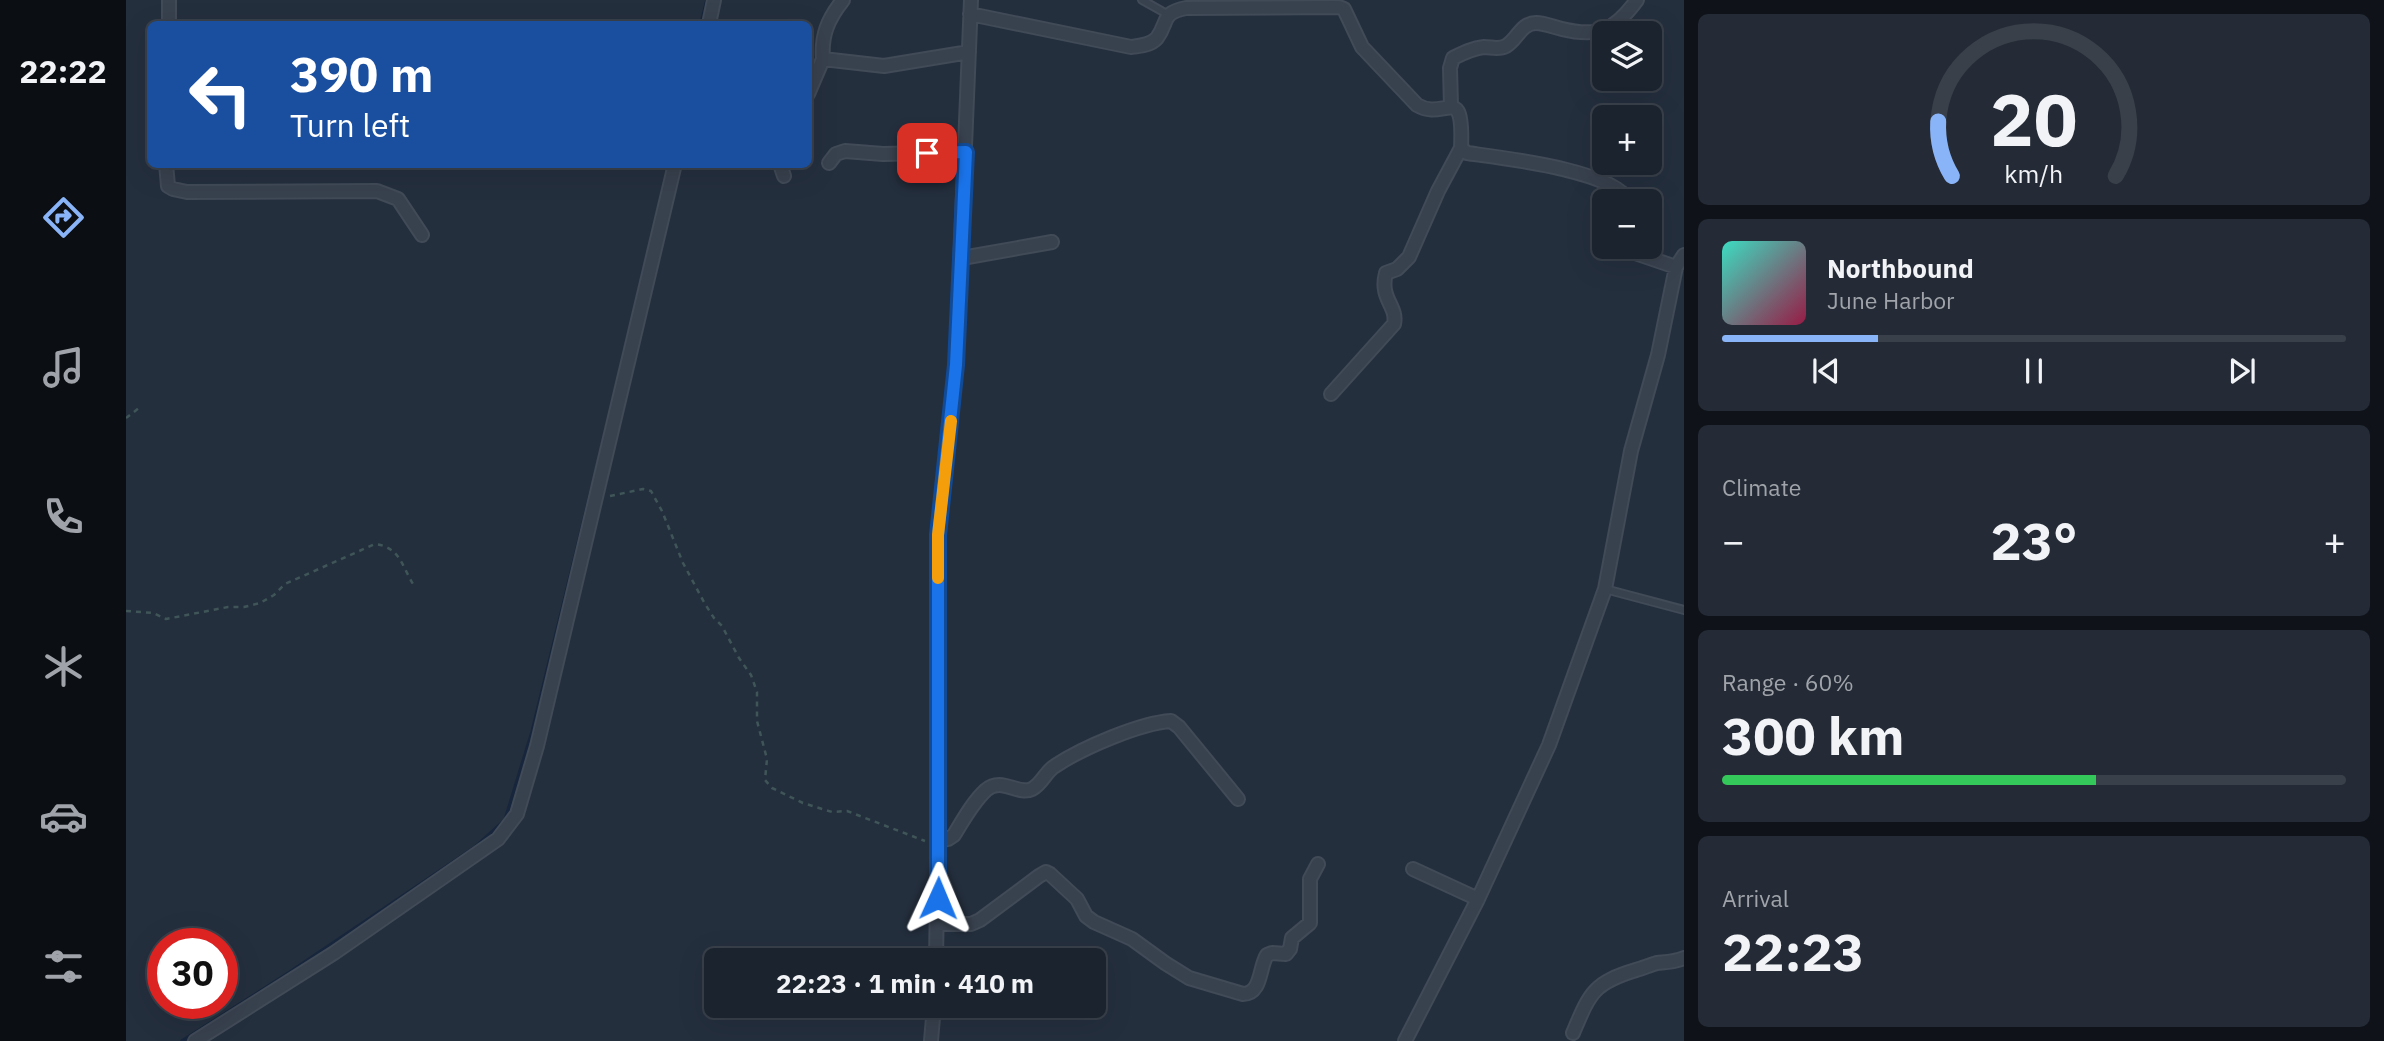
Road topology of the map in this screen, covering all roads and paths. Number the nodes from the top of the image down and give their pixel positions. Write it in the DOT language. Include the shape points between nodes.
graph roads {
  1 [pos="169,0"];
  2 [pos="715,0"];
  3 [pos="843,0"];
  4 [pos="971,0"];
  5 [pos="1142,0"];
  6 [pos="1637,0"];
  7 [pos="970,14"];
  8 [pos="1167,15"];
  9 [pos="169,21"];
  10 [pos="710,21"];
  11 [pos="969,52"];
  12 [pos="822,59"];
  13 [pos="812,84"];
  14 [pos="1451,106"];
  15 [pos="1461,148"];
  16 [pos="966,152"];
  17 [pos="829,163"];
  18 [pos="166,168"];
  19 [pos="674,168"];
  20 [pos="1617,189"];
  21 [pos="422,235"];
  22 [pos="1052,242"];
  23 [pos="1684,255"];
  24 [pos="962,258"];
  25 [pos="1653,259"];
  26 [pos="1676,267"];
  27 [pos="1331,394"];
  28 [pos="139,408"];
  29 [pos="126,418"];
  30 [pos="596,498"];
  31 [pos="415,587"];
  32 [pos="1605,589"];
  33 [pos="1684,610"];
  34 [pos="126,611"];
  35 [pos="1238,799"];
  36 [pos="938,843"];
  37 [pos="1318,864"];
  38 [pos="1413,869"];
  39 [pos="1478,900"];
  40 [pos="937,924"];
  41 [pos="936,948"];
  42 [pos="1684,958"];
  43 [pos="933,1018"];
  44 [pos="1573,1033"];
  45 [pos="195,1041"];
  46 [pos="931,1041"];
  47 [pos="1405,1041"];
  1 -- 9 [label="street"];
  2 -- 10 [label="street"];
  3 -- 12 [label="street" via="821,43"];
  4 -- 7 [label="street"];
  5 -- 8 [label="lane"];
  6 -- 14 [label="street" via="1625,17 1597,33 1536,23 1526,26 1507,46 1483,47 1453,58"];
  7 -- 8 [label="street" via="1131,47 1156,39"];
  7 -- 11 [label="street"];
  8 -- 14 [label="street" via="1186,8 1339,6 1362,47 1417,105 1428,109"];
  11 -- 12 [label="street" via="884,66"];
  11 -- 16 [label="street"];
  12 -- 13 [label="street"];
  14 -- 15 [label="street" via="1460,115"];
  15 -- 20 [label="street" via="1467,153 1577,172"];
  15 -- 27 [label="street" via="1409,257 1386,273 1384,291 1394,324"];
  16 -- 17 [label="street" via="845,151"];
  16 -- 24 [label="street"];
  18 -- 21 [label="street" via="168,186 187,192 377,191 398,199"];
  19 -- 30 [label="street"];
  22 -- 24 [label="street"];
  23 -- 26 [label="street"];
  24 -- 36 [label="street" via="938,535"];
  25 -- 26 [label="street"];
  26 -- 32 [label="street" via="1631,452"];
  28 -- 29 [label="path"];
  30 -- 36 [label="path" via="651,491 699,594 751,675 767,759 765,780 772,788 803,803 832,812 847,811"];
  30 -- 45 [label="street" via="537,746 517,814 507,828 475,856 334,953"];
  31 -- 34 [label="path" via="395,551 375,544 285,584 260,603 166,620"];
  32 -- 33 [label="lane"];
  32 -- 39 [label="street" via="1549,745"];
  35 -- 36 [label="street" via="1179,727 1163,721 1133,728 1053,767 1032,789 993,786 954,835"];
  36 -- 40 [label="street"];
  37 -- 40 [label="street" via="1310,879 1310,923 1294,935 1286,954 1267,955 1250,994 1189,978 1132,939 1094,922 1051,874 1039,876 981,920"];
  38 -- 39 [label="street"];
  39 -- 47 [label="street"];
  40 -- 41 [label="street"];
  42 -- 44 [label="street" via="1616,976 1597,987"];
  43 -- 46 [label="street"];
}
